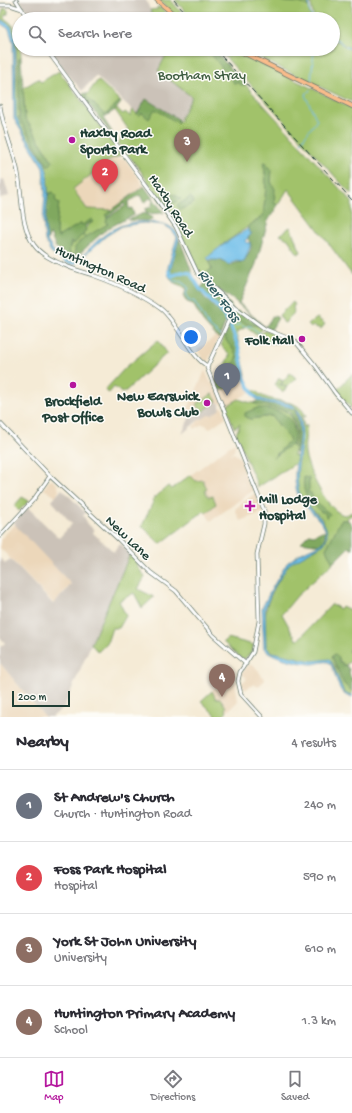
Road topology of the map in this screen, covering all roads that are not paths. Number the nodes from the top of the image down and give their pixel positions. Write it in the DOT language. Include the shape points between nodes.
graph roads {
  1 [pos="16,0"];
  2 [pos="157,0"];
  3 [pos="10,3"];
  4 [pos="2,5"];
  5 [pos="22,10"];
  6 [pos="170,12"];
  7 [pos="51,56"];
  8 [pos="250,56"];
  9 [pos="0,106"];
  10 [pos="352,106"];
  11 [pos="236,307"];
  12 [pos="207,365"];
  13 [pos="352,413"];
  14 [pos="0,423"];
  15 [pos="50,476"];
  16 [pos="0,536"];
  17 [pos="246,664"];
  18 [pos="262,717"];
  1 -- 3 [label="street" via="16,4"];
  1 -- 5 [label="street"];
  2 -- 6 [label="main road"];
  3 -- 4 [label="street"];
  3 -- 5 [label="street"];
  7 -- 11 [label="street, Haxby Road" via="176,227 198,274"];
  8 -- 10 [label="main road"];
  9 -- 12 [label="street, Huntington Road" via="4,128 19,174 28,232 36,247 64,266 97,277 160,308"];
  11 -- 12 [label="street"];
  11 -- 13 [label="street, Haxby Road" via="265,329 297,343"];
  12 -- 17 [label="street, Huntington Road" via="264,510 264,524 257,554 259,621 253,652"];
  14 -- 15 [label="street, New Lane"];
  15 -- 16 [label="street" via="34,499"];
  15 -- 17 [label="street, New Lane" via="150,572 176,591 213,635"];
  17 -- 18 [label="street, Huntington Road" via="239,674 239,688 243,697"];
}
